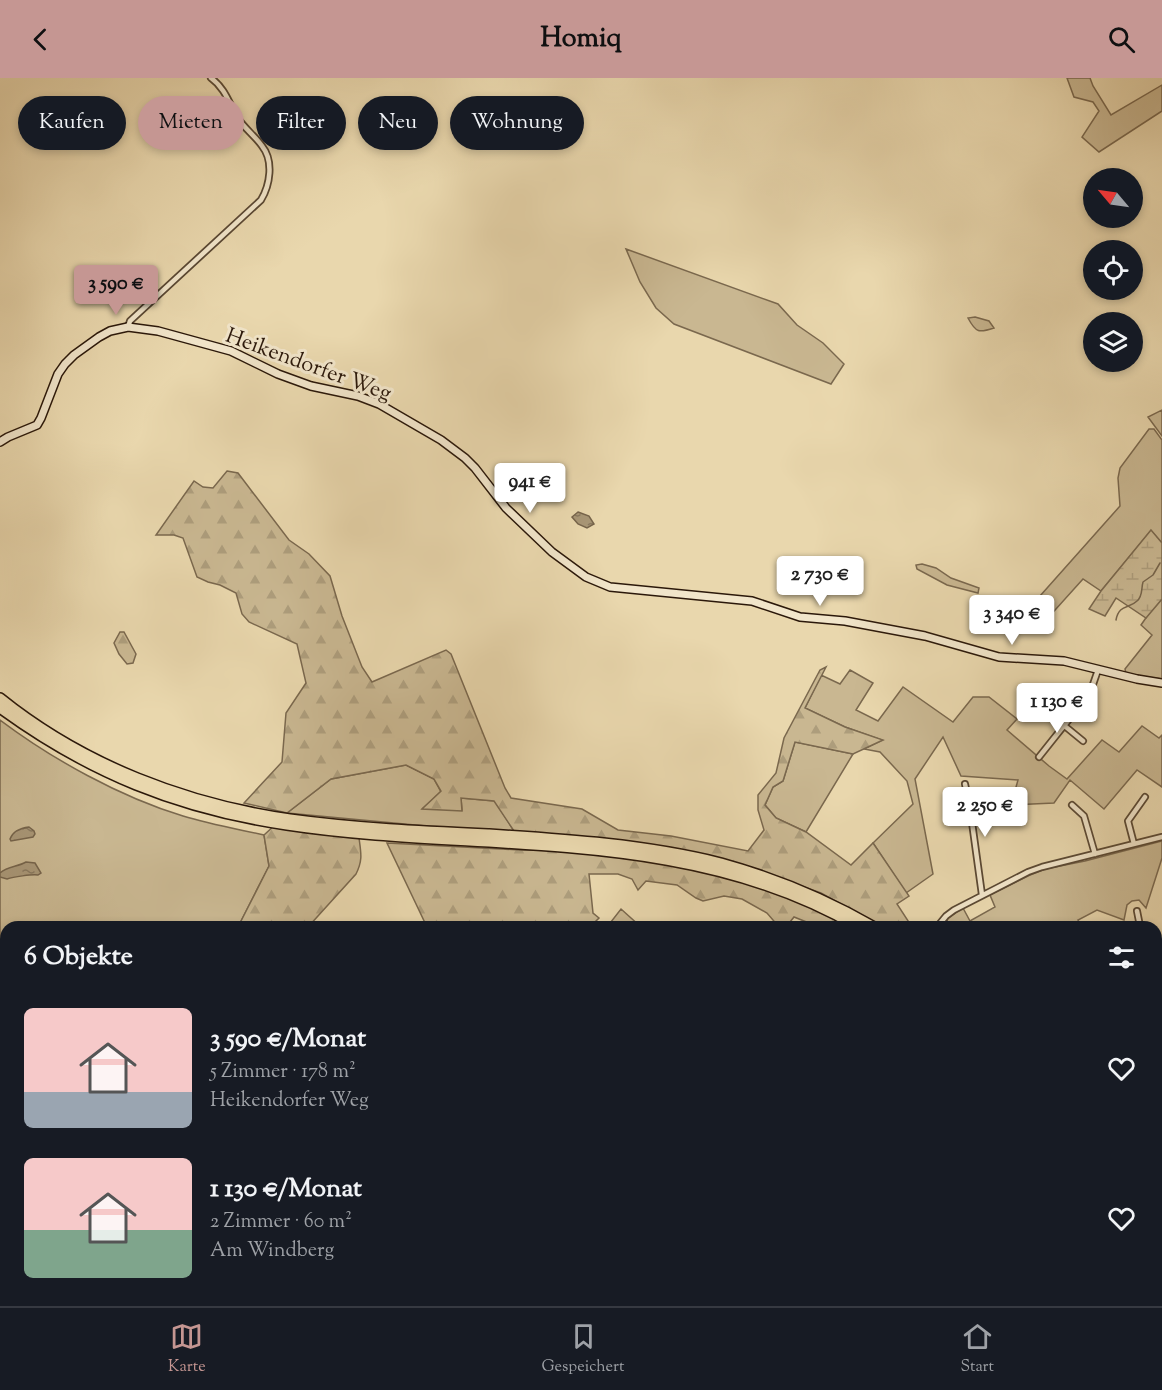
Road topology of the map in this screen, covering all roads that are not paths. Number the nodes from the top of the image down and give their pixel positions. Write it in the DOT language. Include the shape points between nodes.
graph roads {
  1 [pos="211,78"];
  2 [pos="128,327"];
  3 [pos="0,442"];
  4 [pos="1098,670"];
  5 [pos="1162,683"];
  6 [pos="0,697"];
  7 [pos="4,706"];
  8 [pos="1044,709"];
  9 [pos="1065,726"];
  10 [pos="1083,741"];
  11 [pos="1039,757"];
  12 [pos="965,784"];
  13 [pos="1145,797"];
  14 [pos="1072,806"];
  15 [pos="396,833"];
  16 [pos="1162,837"];
  17 [pos="1134,844"];
  18 [pos="1095,854"];
  19 [pos="982,896"];
  20 [pos="1137,911"];
  21 [pos="847,921"];
  22 [pos="863,921"];
  23 [pos="942,921"];
  24 [pos="1138,921"];
  1 -- 2 [label="street" via="264,148 269,166 268,187 261,200"];
  2 -- 3 [label="street, Heikendorfer Weg" via="105,334 74,355 58,374 37,425"];
  2 -- 4 [label="street, Heikendorfer Weg" via="231,351 311,386 379,404 465,458 506,508 552,552 586,577 610,587 752,601 800,617 925,636 999,657 1054,660"];
  4 -- 5 [label="street, Heikendorfer Weg"];
  4 -- 9 [label="street" via="1090,693"];
  6 -- 7 [label="highway"];
  7 -- 15 [label="highway" via="99,761 182,795 248,811"];
  8 -- 9 [label="street"];
  9 -- 10 [label="street"];
  9 -- 11 [label="street"];
  12 -- 19 [label="street"];
  13 -- 17 [label="street" via="1128,821"];
  14 -- 18 [label="street" via="1084,816"];
  15 -- 21 [label="highway" via="675,861 771,887"];
  15 -- 22 [label="highway" via="540,837 699,858 791,886"];
  16 -- 17 [label="street"];
  17 -- 18 [label="street"];
  18 -- 19 [label="street" via="1028,872"];
  19 -- 23 [label="street" via="954,910"];
  20 -- 24 [label="street"];
}
